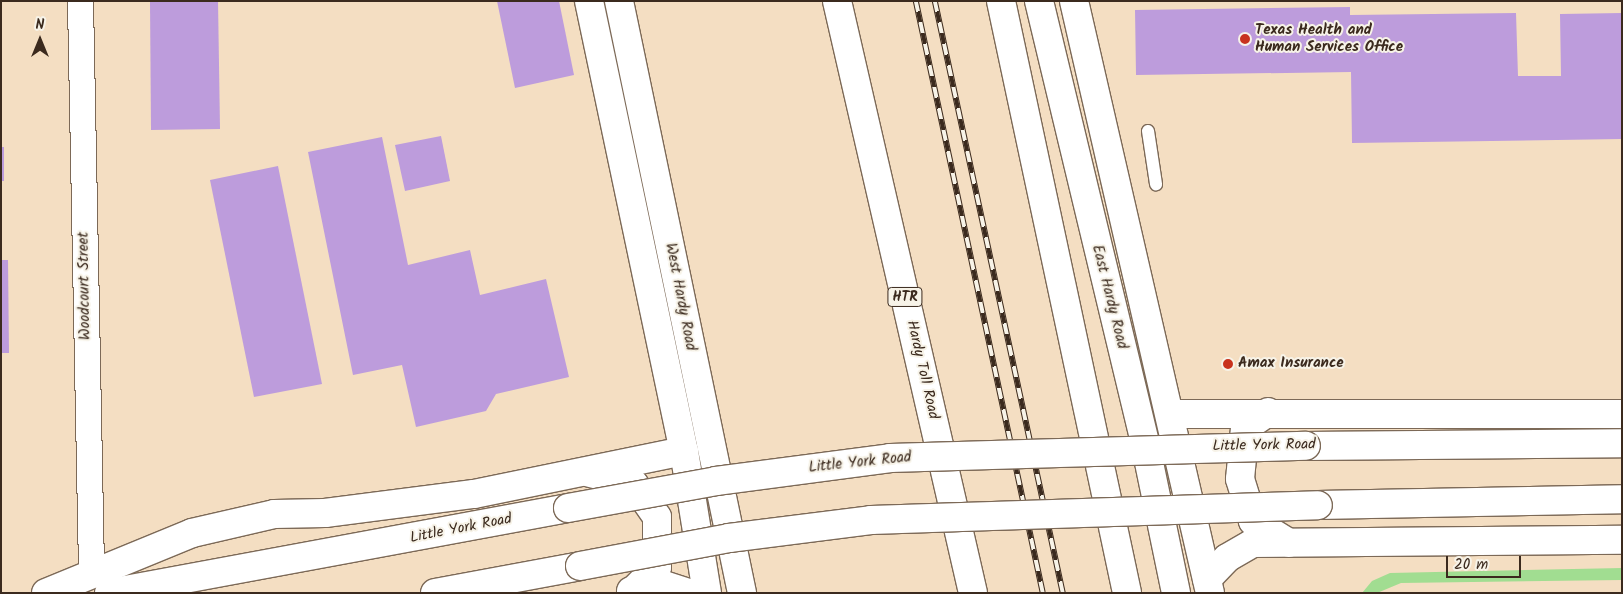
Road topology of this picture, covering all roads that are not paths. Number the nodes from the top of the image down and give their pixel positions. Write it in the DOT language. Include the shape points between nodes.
graph roads {
  1 [pos="80,1"];
  2 [pos="589,1"];
  3 [pos="619,1"];
  4 [pos="837,1"];
  5 [pos="1000,1"];
  6 [pos="1039,1"];
  7 [pos="1074,1"];
  8 [pos="1148,131"];
  9 [pos="1156,184"];
  10 [pos="1268,412"];
  11 [pos="1172,414"];
  12 [pos="1622,414"];
  13 [pos="1622,443"];
  14 [pos="1146,448"];
  15 [pos="684,451"];
  16 [pos="584,471"];
  17 [pos="716,480"];
  18 [pos="1622,499"];
  19 [pos="1160,512"];
  20 [pos="729,538"];
  21 [pos="1622,540"];
  22 [pos="1290,543"];
  23 [pos="91,572"];
  24 [pos="1209,586"];
  25 [pos="626,591"];
  26 [pos="46,593"];
  27 [pos="109,593"];
  28 [pos="435,593"];
  29 [pos="690,593"];
  30 [pos="707,593"];
  31 [pos="742,593"];
  32 [pos="973,593"];
  33 [pos="1127,593"];
  34 [pos="1176,593"];
  1 -- 23 [label="street, Woodcourt Street"];
  2 -- 15 [label="main road"];
  3 -- 17 [label="main road, West Hardy Road"];
  4 -- 32 [label="main road, Hardy Toll Road / HTR"];
  5 -- 33 [label="main road"];
  6 -- 14 [label="main road, East Hardy Road"];
  7 -- 11 [label="main road"];
  8 -- 9 [label="lane"];
  10 -- 11 [label="main road"];
  10 -- 12 [label="main road"];
  10 -- 22 [label="main road" via="1245,428 1240,479 1253,521"];
  11 -- 24 [label="main road"];
  13 -- 14 [label="main road, Little York Road, bridge"];
  14 -- 17 [label="main road, Little York Road, bridge" via="890,458"];
  14 -- 19 [label="main road, East Hardy Road"];
  15 -- 16 [label="main road"];
  15 -- 30 [label="main road"];
  16 -- 23 [label="main road" via="474,494 325,513 274,514 192,533"];
  16 -- 25 [label="main road" via="634,484 658,518 658,567"];
  17 -- 20 [label="main road, West Hardy Road"];
  17 -- 27 [label="main road, Little York Road, bridge"];
  18 -- 19 [label="main road, bridge" via="1318,505"];
  19 -- 20 [label="main road, bridge" via="871,520"];
  19 -- 34 [label="main road, East Hardy Road"];
  20 -- 28 [label="main road, bridge"];
  20 -- 31 [label="main road, West Hardy Road"];
  21 -- 22 [label="main road"];
  22 -- 24 [label="main road" via="1253,543 1227,558"];
  23 -- 26 [label="main road"];
  25 -- 29 [label="main road" via="664,585"];
}
